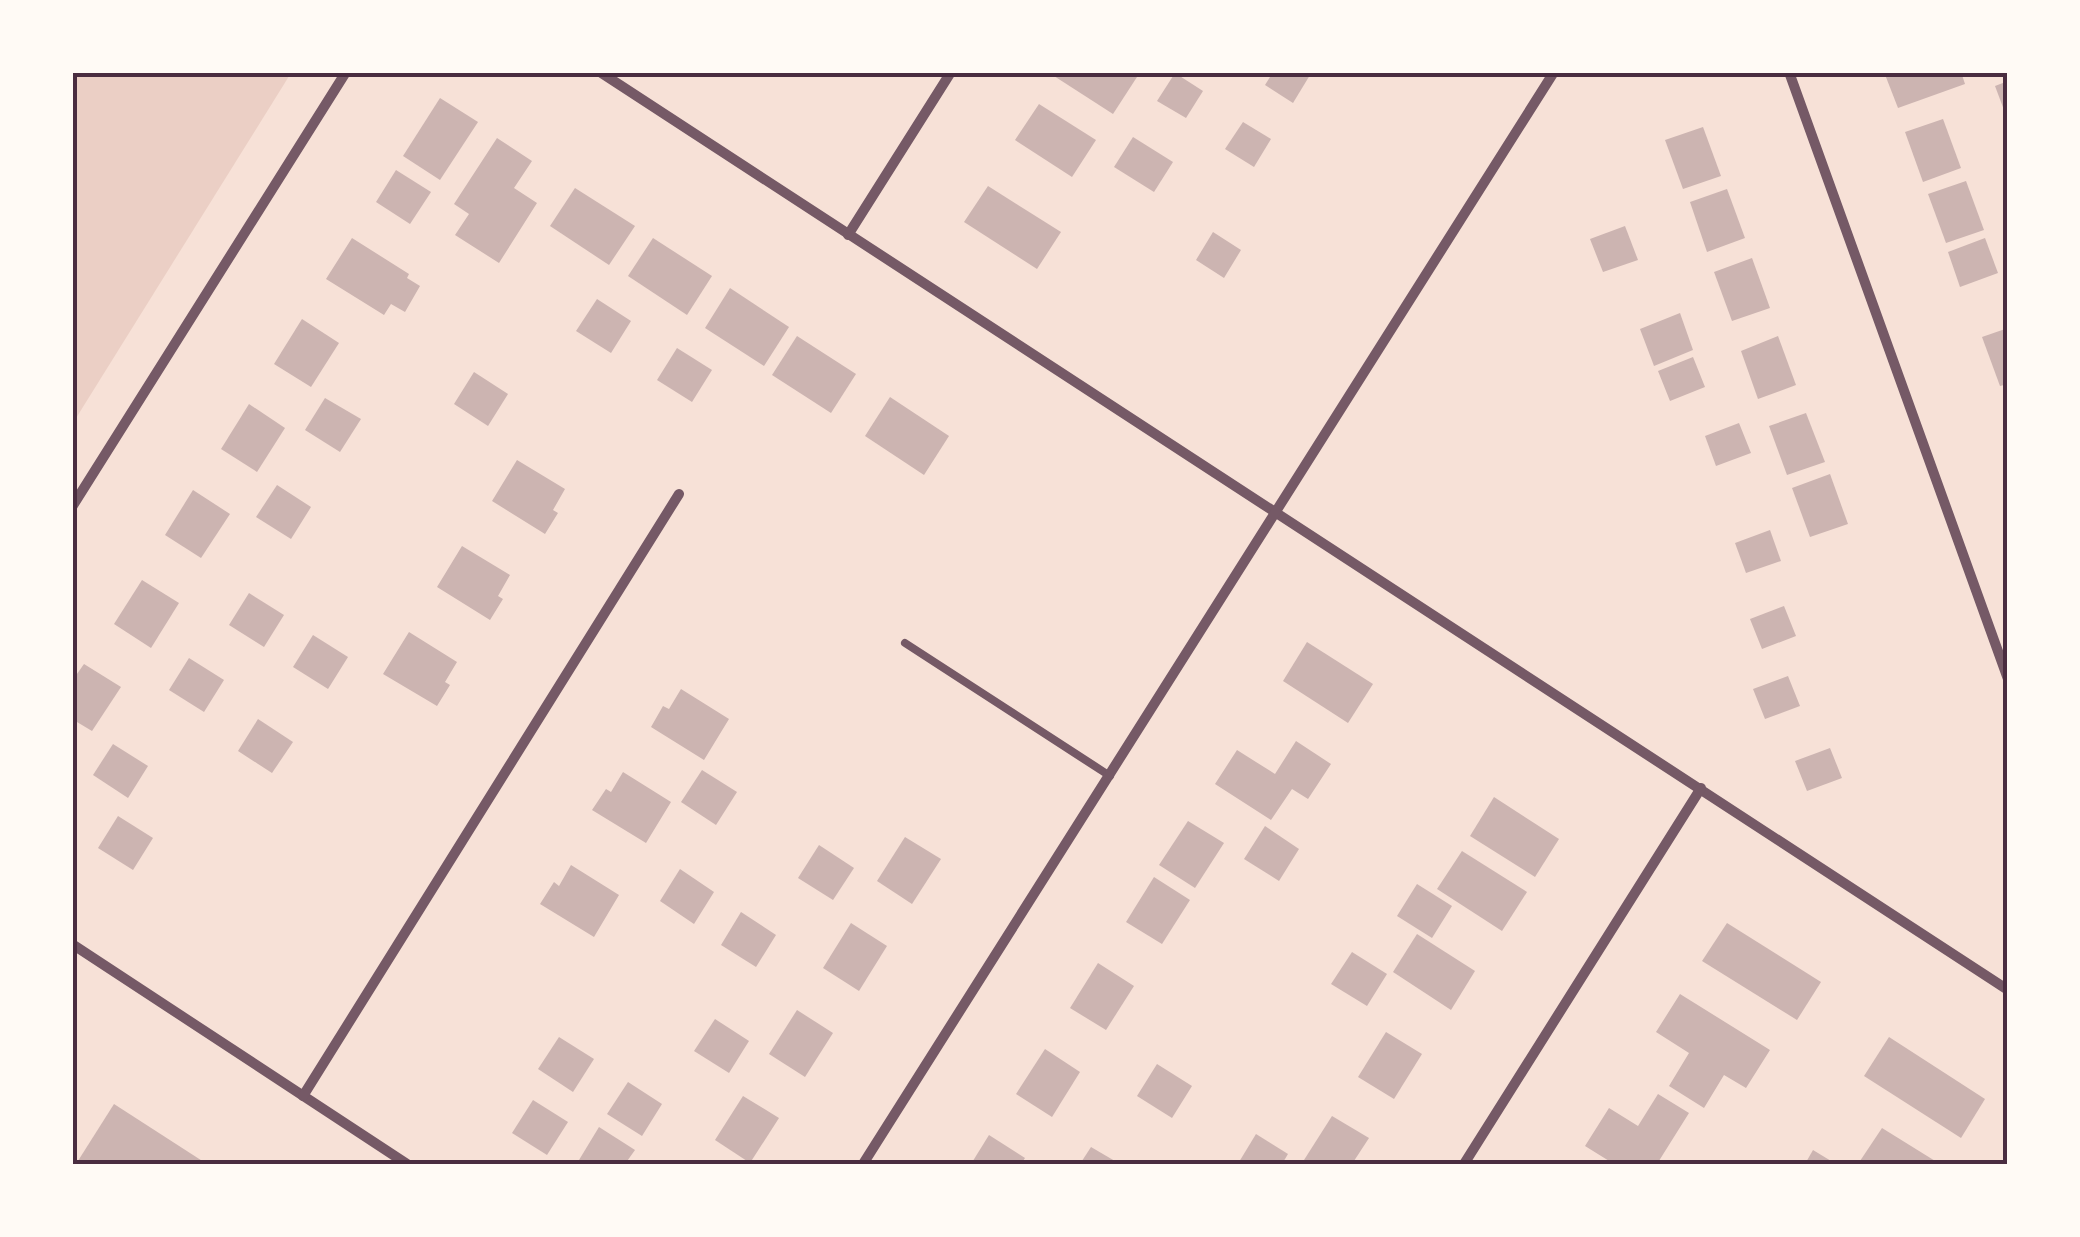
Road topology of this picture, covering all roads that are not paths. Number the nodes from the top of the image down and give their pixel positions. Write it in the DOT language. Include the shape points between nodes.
graph roads {
  1 [pos="346,72"];
  2 [pos="600,72"];
  3 [pos="952,72"];
  4 [pos="1554,72"];
  5 [pos="1788,72"];
  6 [pos="848,235"];
  7 [pos="678,494"];
  8 [pos="72,507"];
  9 [pos="1274,514"];
  10 [pos="905,643"];
  11 [pos="2008,679"];
  12 [pos="1110,776"];
  13 [pos="1701,788"];
  14 [pos="72,944"];
  15 [pos="2008,990"];
  16 [pos="304,1096"];
  17 [pos="407,1164"];
  18 [pos="863,1164"];
  19 [pos="1464,1164"];
  1 -- 8 [label="street"];
  2 -- 6 [label="street"];
  3 -- 6 [label="street"];
  4 -- 9 [label="street"];
  5 -- 11 [label="street"];
  6 -- 9 [label="street"];
  7 -- 16 [label="street"];
  9 -- 12 [label="street"];
  9 -- 13 [label="street"];
  10 -- 12 [label="lane"];
  12 -- 18 [label="street"];
  13 -- 15 [label="street"];
  13 -- 19 [label="street"];
  14 -- 16 [label="street"];
  16 -- 17 [label="street"];
}
